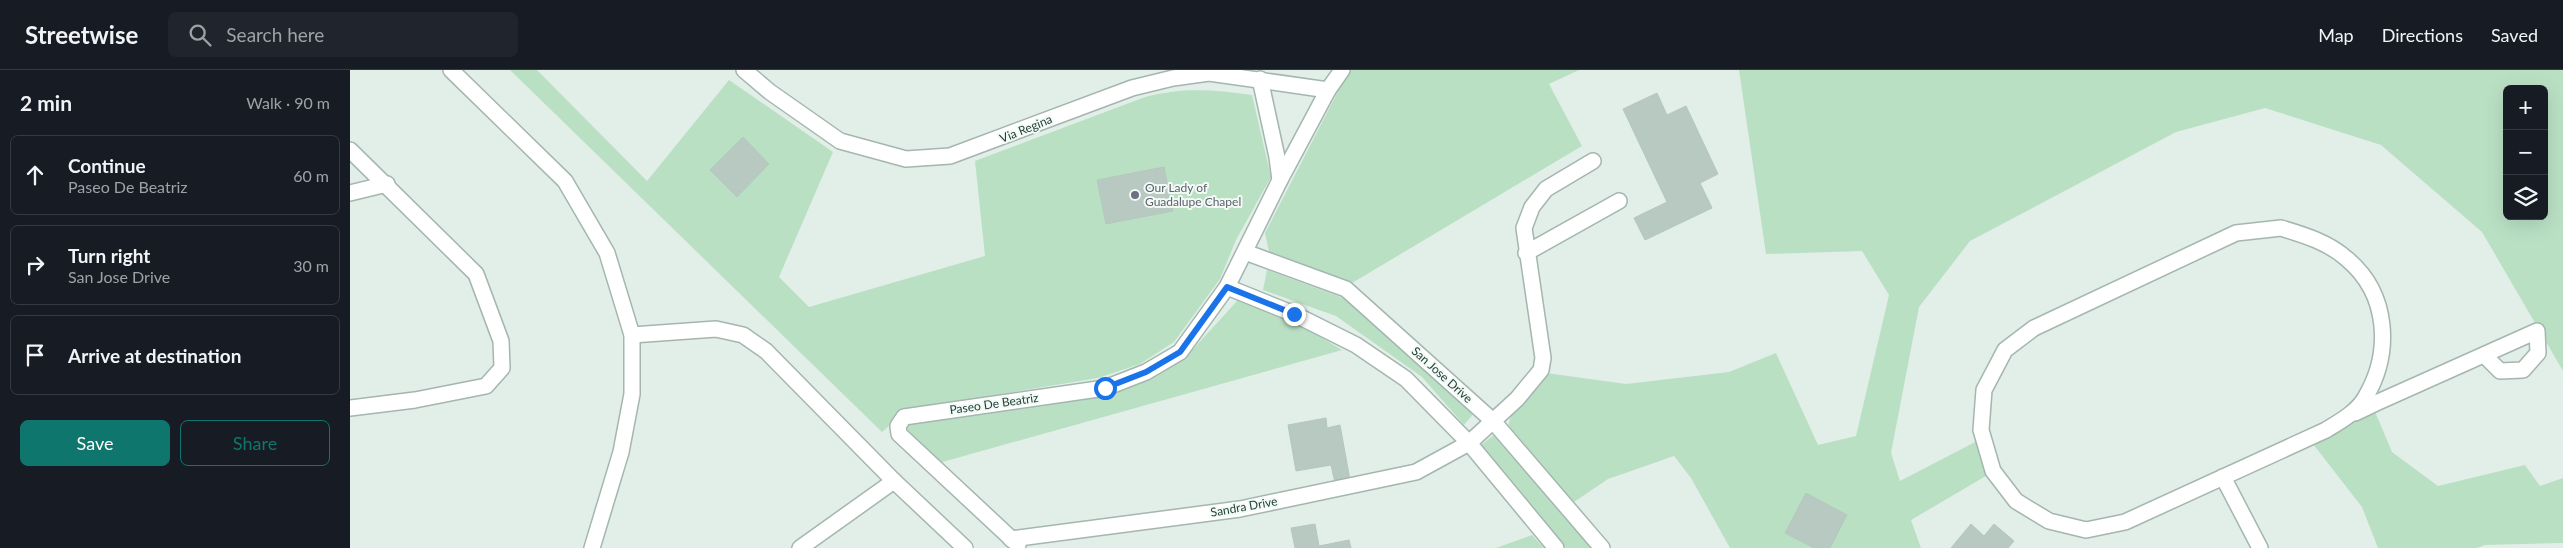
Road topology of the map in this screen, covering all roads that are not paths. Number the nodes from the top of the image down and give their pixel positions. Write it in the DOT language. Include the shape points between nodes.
graph roads {
  1 [pos="451,70"];
  2 [pos="744,70"];
  3 [pos="1342,70"];
  4 [pos="1260,79"];
  5 [pos="1328,90"];
  6 [pos="350,150"];
  7 [pos="1593,161"];
  8 [pos="1280,180"];
  9 [pos="387,184"];
  10 [pos="350,193"];
  11 [pos="1619,201"];
  12 [pos="1246,252"];
  13 [pos="1526,253"];
  14 [pos="1227,287"];
  15 [pos="632,335"];
  16 [pos="2484,355"];
  17 [pos="350,408"];
  18 [pos="2344,418"];
  19 [pos="1493,420"];
  20 [pos="1468,443"];
  21 [pos="2224,477"];
  22 [pos="894,480"];
  23 [pos="1016,543"];
  24 [pos="592,548"];
  25 [pos="800,548"];
  26 [pos="965,548"];
  27 [pos="1556,548"];
  28 [pos="1602,548"];
  29 [pos="2260,548"];
  1 -- 15 [label="street" via="565,181 607,253"];
  2 -- 4 [label="street, Via Regina" via="840,141 906,159 950,156 1132,88 1173,78 1209,73"];
  3 -- 5 [label="street"];
  4 -- 5 [label="street, Via Regina"];
  4 -- 8 [label="street"];
  5 -- 8 [label="street"];
  6 -- 9 [label="street"];
  7 -- 13 [label="street, Sandra Drive" via="1546,190 1532,207 1524,228"];
  8 -- 12 [label="street"];
  9 -- 10 [label="street"];
  9 -- 17 [label="street" via="476,274 502,340 502,368 486,386"];
  11 -- 13 [label="street"];
  12 -- 14 [label="street"];
  12 -- 19 [label="street, San Jose Drive" via="1346,289"];
  13 -- 19 [label="street, Sandra Drive" via="1544,358 1541,370 1516,400"];
  14 -- 20 [label="street" via="1294,314 1356,345 1406,379"];
  14 -- 23 [label="street, Paseo De Beatriz" via="1180,352 1146,372 1105,388 904,417 898,426 899,434"];
  15 -- 22 [label="street" via="716,329 743,335 766,352"];
  15 -- 24 [label="street" via="632,394 621,452"];
  16 -- 18 [label="street"];
  18 -- 21 [label="street" via="2326,430"];
  18 -- 21 [label="street" via="2364,400 2378,369 2384,329 2374,291 2347,259 2314,238 2281,228 2236,234 2034,328 2005,350 1984,390 1981,430 1993,471 2016,501 2049,521 2086,530 2125,522"];
  19 -- 20 [label="street, Sandra Drive"];
  19 -- 28 [label="street, San Jose Drive"];
  20 -- 23 [label="street, Sandra Drive" via="1416,472 1250,507"];
  20 -- 27 [label="street"];
  21 -- 29 [label="street"];
  22 -- 25 [label="street"];
  22 -- 26 [label="street"];
}
